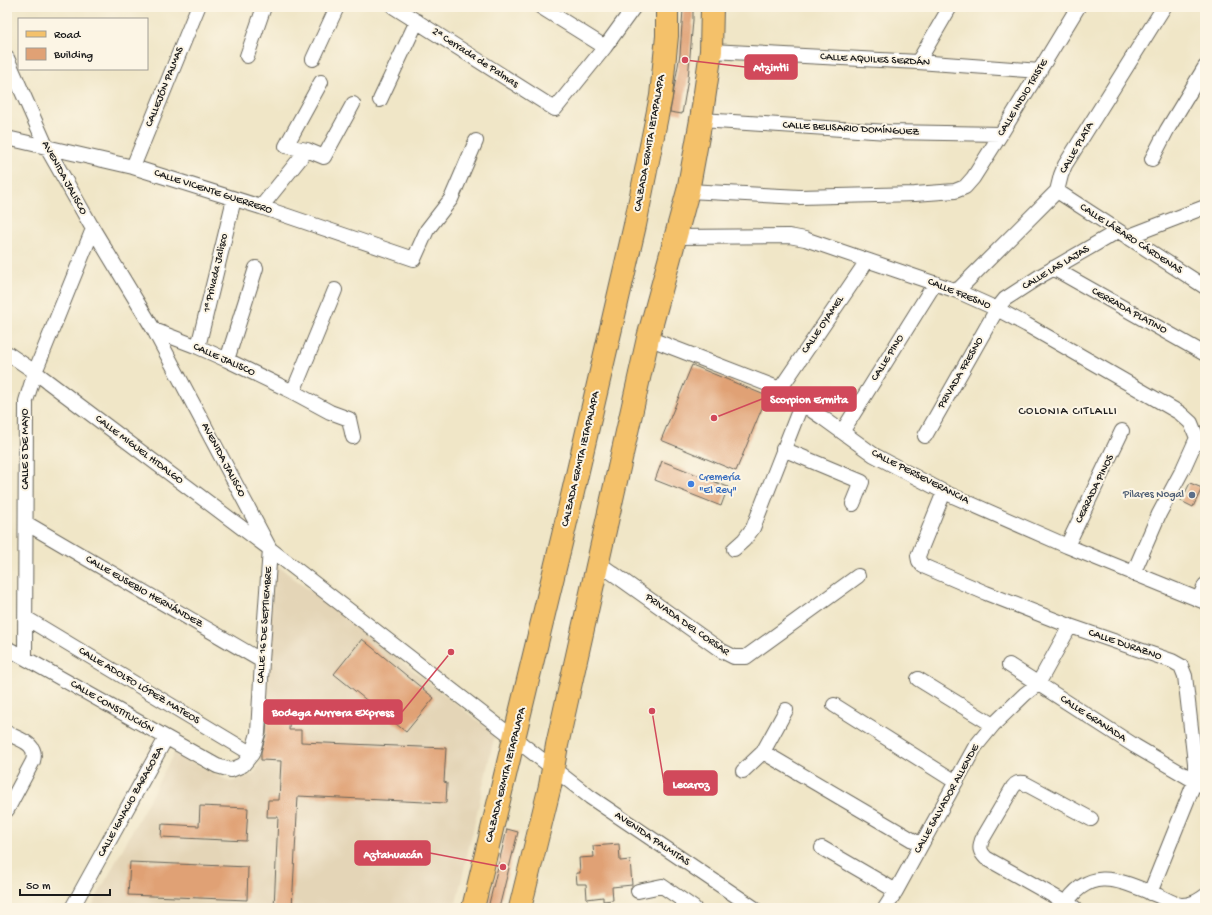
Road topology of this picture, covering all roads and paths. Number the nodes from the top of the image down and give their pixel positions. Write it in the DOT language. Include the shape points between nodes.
graph roads {
  1 [pos="198,7"];
  2 [pos="264,7"];
  3 [pos="337,7"];
  4 [pos="394,7"];
  5 [pos="541,7"];
  6 [pos="634,7"];
  7 [pos="667,7"];
  8 [pos="712,7"];
  9 [pos="950,7"];
  10 [pos="1078,7"];
  11 [pos="1164,7"];
  12 [pos="417,21"];
  13 [pos="605,46"];
  14 [pos="711,51"];
  15 [pos="247,56"];
  16 [pos="7,58"];
  17 [pos="313,59"];
  18 [pos="918,62"];
  19 [pos="1205,67"];
  20 [pos="1040,71"];
  21 [pos="321,82"];
  22 [pos="380,100"];
  23 [pos="353,104"];
  24 [pos="701,120"];
  25 [pos="1001,134"];
  26 [pos="7,138"];
  27 [pos="476,141"];
  28 [pos="47,148"];
  29 [pos="307,150"];
  30 [pos="1152,160"];
  31 [pos="133,167"];
  32 [pos="688,191"];
  33 [pos="1057,192"];
  34 [pos="234,199"];
  35 [pos="261,207"];
  36 [pos="1205,207"];
  37 [pos="92,229"];
  38 [pos="1123,234"];
  39 [pos="675,237"];
  40 [pos="867,261"];
  41 [pos="256,268"];
  42 [pos="1053,268"];
  43 [pos="935,283"];
  44 [pos="1205,287"];
  45 [pos="335,290"];
  46 [pos="957,291"];
  47 [pos="997,309"];
  48 [pos="154,330"];
  49 [pos="648,338"];
  50 [pos="198,347"];
  51 [pos="7,353"];
  52 [pos="1205,354"];
  53 [pos="227,360"];
  54 [pos="35,372"];
  55 [pos="780,389"];
  56 [pos="294,392"];
  57 [pos="802,404"];
  58 [pos="1122,431"];
  59 [pos="842,432"];
  60 [pos="925,436"];
  61 [pos="354,437"];
  62 [pos="1201,441"];
  63 [pos="783,449"];
  64 [pos="944,492"];
  65 [pos="853,504"];
  66 [pos="26,523"];
  67 [pos="1067,546"];
  68 [pos="270,549"];
  69 [pos="734,549"];
  70 [pos="597,562"];
  71 [pos="1133,574"];
  72 [pos="858,576"];
  73 [pos="1205,585"];
  74 [pos="1202,601"];
  75 [pos="26,618"];
  76 [pos="1070,626"];
  77 [pos="7,648"];
  78 [pos="26,658"];
  79 [pos="262,661"];
  80 [pos="1009,664"];
  81 [pos="918,679"];
  82 [pos="1038,684"];
  83 [pos="834,705"];
  84 [pos="786,710"];
  85 [pos="993,725"];
  86 [pos="7,733"];
  87 [pos="166,738"];
  88 [pos="515,738"];
  89 [pos="763,752"];
  90 [pos="252,754"];
  91 [pos="553,767"];
  92 [pos="743,771"];
  93 [pos="956,782"];
  94 [pos="1200,784"];
  95 [pos="7,810"];
  96 [pos="1091,819"];
  97 [pos="921,845"];
  98 [pos="822,848"];
  99 [pos="638,891"];
  100 [pos="896,892"];
  101 [pos="1150,893"];
  102 [pos="1205,896"];
  103 [pos="1068,906"];
  104 [pos="72,908"];
  105 [pos="473,908"];
  106 [pos="520,908"];
  107 [pos="694,908"];
  108 [pos="754,908"];
  109 [pos="885,908"];
  1 -- 31 [label="street, CALLEJÓN PALMAS"];
  2 -- 15 [label="street"];
  3 -- 17 [label="street"];
  4 -- 12 [label="street, 2ª Cerrada de Palmas"];
  5 -- 13 [label="street"];
  6 -- 13 [label="street"];
  7 -- 88 [label="main road, CALZADA ERMITA IZTAPALAPA" via="661,96 635,226"];
  8 -- 14 [label="main road"];
  9 -- 18 [label="street"];
  10 -- 20 [label="street, CALLE INDIO TRISTE"];
  11 -- 33 [label="street, CALLE PLATA" via="1065,165"];
  12 -- 13 [label="street, 2ª Cerrada de Palmas" via="555,109"];
  12 -- 22 [label="street"];
  14 -- 18 [label="street, CALLE AQUILES SERDÁN"];
  14 -- 24 [label="main road"];
  16 -- 28 [label="street, AVENIDA JALISCO"];
  18 -- 20 [label="street, CALLE AQUILES SERDÁN"];
  19 -- 30 [label="street"];
  20 -- 25 [label="street, CALLE INDIO TRISTE"];
  21 -- 29 [label="street" via="286,146"];
  23 -- 29 [label="street" via="324,156"];
  24 -- 25 [label="street, CALLE BELISARIO DOMÍNGUEZ" via="888,132"];
  24 -- 32 [label="main road"];
  25 -- 32 [label="street, CALLE INDIO TRISTE" via="966,187 955,191 800,197"];
  26 -- 28 [label="street, CALLE VICENTE GUERRERO"];
  27 -- 35 [label="street, CALLE VICENTE GUERRERO" via="452,199 427,230 414,259"];
  28 -- 31 [label="street, CALLE VICENTE GUERRERO"];
  28 -- 37 [label="street, AVENIDA JALISCO"];
  29 -- 35 [label="street"];
  31 -- 34 [label="street, CALLE VICENTE GUERRERO"];
  32 -- 39 [label="main road"];
  33 -- 38 [label="street, CALLE LÁZARO CÁRDENAS"];
  33 -- 46 [label="street"];
  34 -- 35 [label="street, CALLE VICENTE GUERRERO"];
  34 -- 50 [label="street, 1ª Privada Jalisco"];
  36 -- 38 [label="street, CALLE LAS LAJAS"];
  37 -- 48 [label="street, AVENIDA JALISCO"];
  37 -- 54 [label="street, CALLE 5 DE MAYO"];
  38 -- 42 [label="street, CALLE LAS LAJAS"];
  38 -- 44 [label="street, CALLE LÁZARO CÁRDENAS"];
  39 -- 40 [label="street, CALLE FRESNO" via="789,236 805,239"];
  39 -- 49 [label="main road"];
  40 -- 43 [label="street, CALLE FRESNO"];
  40 -- 55 [label="street, CALLE OYAMEL"];
  41 -- 53 [label="street"];
  42 -- 47 [label="street, CALLE LAS LAJAS" via="1005,299"];
  42 -- 52 [label="street, CERRADA PLATINO"];
  43 -- 46 [label="street, CALLE FRESNO"];
  43 -- 59 [label="street, CALLE PINO"];
  45 -- 56 [label="street"];
  46 -- 47 [label="street, CALLE FRESNO"];
  47 -- 60 [label="street, PRIVADA FRESNO"];
  47 -- 62 [label="street, CALLE FRESNO" via="1180,413 1191,423"];
  48 -- 50 [label="street, CALLE JALISCO"];
  48 -- 68 [label="street, AVENIDA JALISCO"];
  49 -- 55 [label="street, CALLE PERSEVERANCIA"];
  49 -- 70 [label="main road"];
  50 -- 53 [label="street, CALLE JALISCO"];
  51 -- 54 [label="street, CALLE MIGUEL HIDALGO"];
  53 -- 56 [label="street, CALLE JALISCO"];
  54 -- 66 [label="street, CALLE 5 DE MAYO" via="26,401"];
  54 -- 68 [label="street, CALLE MIGUEL HIDALGO"];
  55 -- 57 [label="street, CALLE PERSEVERANCIA"];
  56 -- 61 [label="street, CALLE JALISCO" via="330,412 349,419"];
  57 -- 59 [label="street, CALLE PERSEVERANCIA"];
  57 -- 63 [label="street"];
  58 -- 67 [label="street, CERRADA PINOS"];
  59 -- 64 [label="street, CALLE PERSEVERANCIA" via="874,455"];
  62 -- 71 [label="street" via="1183,468 1159,514"];
  63 -- 65 [label="street" via="862,482"];
  63 -- 69 [label="street" via="753,528"];
  64 -- 67 [label="street, CALLE PERSEVERANCIA"];
  64 -- 76 [label="street, CALLE DURAZNO" via="918,556 923,566"];
  66 -- 75 [label="street, CALLE 5 DE MAYO"];
  66 -- 79 [label="street, CALLE EUSEBIO HERNÁNDEZ"];
  67 -- 71 [label="street, CALLE PERSEVERANCIA"];
  68 -- 79 [label="street, CALLE 16 DE SEPTIEMBRE"];
  68 -- 88 [label="street, AVENIDA JALISCO"];
  70 -- 72 [label="street, PRIVADA DEL CORSAR" via="734,657 746,657"];
  70 -- 91 [label="main road"];
  71 -- 74 [label="street"];
  73 -- 74 [label="street"];
  75 -- 78 [label="street, CALLE 5 DE MAYO"];
  75 -- 90 [label="street, CALLE ADOLFO LÓPEZ MATEOS"];
  76 -- 82 [label="street"];
  76 -- 94 [label="street, CALLE DURAZNO" via="1181,666 1185,676 1195,764"];
  77 -- 78 [label="street, CALLE CONSTITUCIÓN"];
  78 -- 87 [label="street, CALLE CONSTITUCIÓN"];
  79 -- 90 [label="street, CALLE 16 DE SEPTIEMBRE" via="258,733"];
  80 -- 82 [label="street, CALLE GRANADA"];
  81 -- 85 [label="street"];
  82 -- 85 [label="street, CALLE SALVADOR ALLENDE"];
  82 -- 94 [label="street, CALLE GRANADA"];
  83 -- 93 [label="street"];
  84 -- 89 [label="street"];
  85 -- 93 [label="street, CALLE SALVADOR ALLENDE" via="975,747"];
  86 -- 95 [label="street" via="31,746 35,756"];
  87 -- 90 [label="street, CALLE CONSTITUCIÓN" via="217,766 231,770 243,765"];
  87 -- 104 [label="street, CALLE IGNACIO ZARAGOZA"];
  88 -- 91 [label="street, AVENIDA JALISCO"];
  88 -- 105 [label="main road, CALZADA ERMITA IZTAPALAPA"];
  89 -- 92 [label="street"];
  89 -- 97 [label="street"];
  91 -- 106 [label="main road"];
  91 -- 108 [label="street, AVENIDA PALMITAS" via="590,797"];
  93 -- 97 [label="street, CALLE SALVADOR ALLENDE"];
  94 -- 101 [label="street, CALLE DURAZNO"];
  96 -- 103 [label="street" via="1020,782 1013,788 980,847 986,858"];
  97 -- 100 [label="street, CALLE SALVADOR ALLENDE"];
  98 -- 100 [label="street"];
  99 -- 107 [label="street" via="662,886"];
  100 -- 109 [label="street, CALLE SALVADOR ALLENDE"];
  101 -- 102 [label="street" via="1181,905 1194,903"];
  101 -- 103 [label="street" via="1112,879 1096,880 1072,894"];
}
